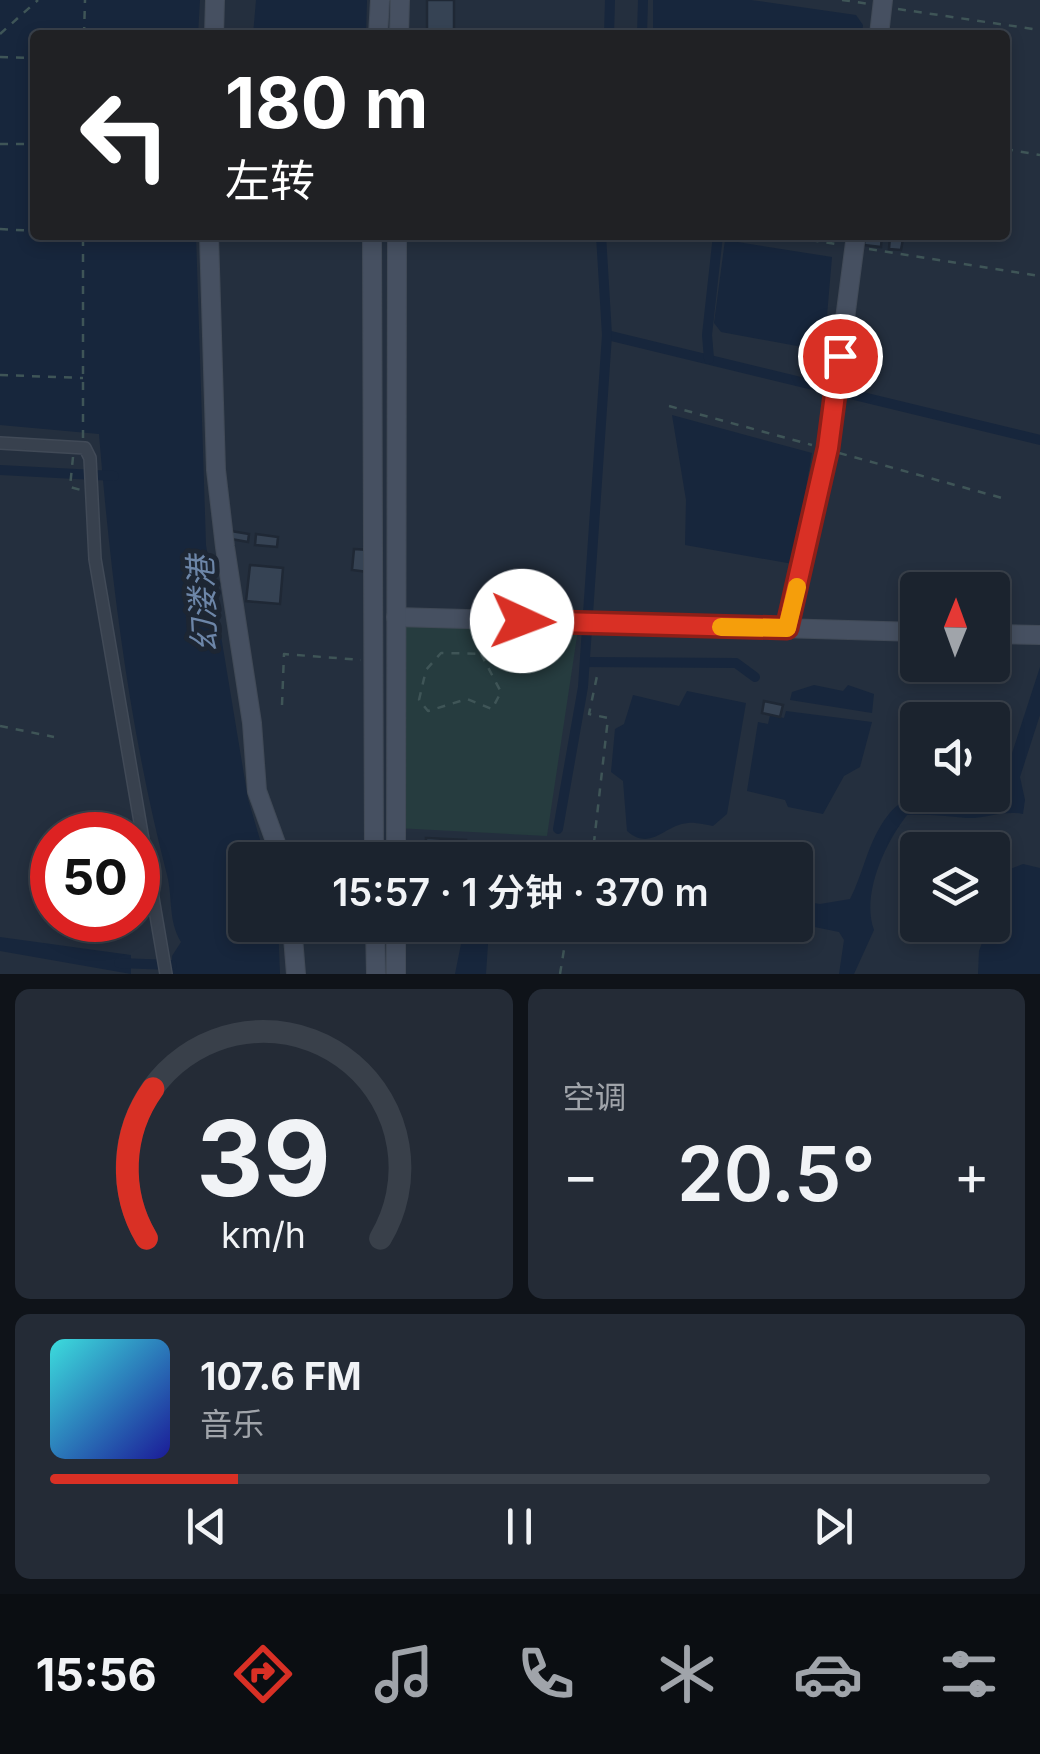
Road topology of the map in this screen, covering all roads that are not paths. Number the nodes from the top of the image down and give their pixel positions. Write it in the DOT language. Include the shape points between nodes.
graph roads {
  1 [pos="215,0"];
  2 [pos="380,0"];
  3 [pos="400,0"];
  4 [pos="883,3"];
  5 [pos="214,30"];
  6 [pos="378,30"];
  7 [pos="399,30"];
  8 [pos="880,30"];
  9 [pos="209,240"];
  10 [pos="372,240"];
  11 [pos="396,240"];
  12 [pos="855,241"];
  13 [pos="0,444"];
  14 [pos="374,567"];
  15 [pos="396,567"];
  16 [pos="396,618"];
  17 [pos="787,628"];
  18 [pos="900,631"];
  19 [pos="1010,635"];
  20 [pos="1040,636"];
  21 [pos="275,842"];
  22 [pos="374,842"];
  23 [pos="396,842"];
  24 [pos="293,942"];
  25 [pos="376,942"];
  26 [pos="396,942"];
  27 [pos="166,974"];
  28 [pos="296,974"];
  29 [pos="376,974"];
  30 [pos="396,974"];
  1 -- 5 [label="main road"];
  2 -- 6 [label="main road"];
  3 -- 7 [label="main road"];
  4 -- 8 [label="main road"];
  9 -- 21 [label="main road" via="216,470 256,791"];
  10 -- 14 [label="main road"];
  11 -- 15 [label="main road"];
  12 -- 17 [label="main road" via="828,448"];
  13 -- 27 [label="street" via="79,446 90,458 95,560"];
  14 -- 15 [label="main road"];
  14 -- 22 [label="main road"];
  15 -- 16 [label="main road"];
  16 -- 17 [label="main road"];
  16 -- 23 [label="main road"];
  17 -- 18 [label="main road"];
  19 -- 20 [label="main road"];
  24 -- 28 [label="main road"];
  25 -- 29 [label="main road"];
  26 -- 30 [label="main road"];
}
